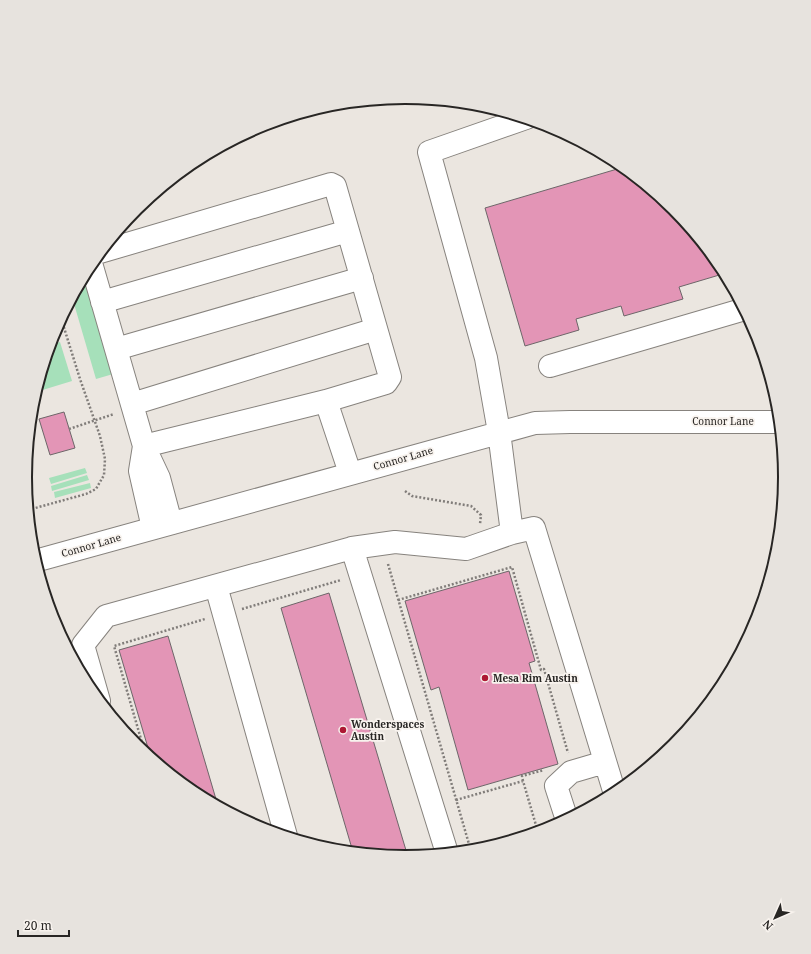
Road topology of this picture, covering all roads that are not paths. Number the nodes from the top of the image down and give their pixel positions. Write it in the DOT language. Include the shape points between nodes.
graph roads {
  1 [pos="518,121"];
  2 [pos="348,231"];
  3 [pos="110,249"];
  4 [pos="93,272"];
  5 [pos="362,278"];
  6 [pos="102,302"];
  7 [pos="739,311"];
  8 [pos="376,329"];
  9 [pos="116,349"];
  10 [pos="550,366"];
  11 [pos="326,401"];
  12 [pos="132,406"];
  13 [pos="775,422"];
  14 [pos="499,432"];
  15 [pos="144,446"];
  16 [pos="350,473"];
  17 [pos="162,526"];
  18 [pos="512,533"];
  19 [pos="352,548"];
  20 [pos="41,559"];
  21 [pos="216,586"];
  22 [pos="94,684"];
  23 [pos="605,762"];
  24 [pos="613,788"];
  25 [pos="565,815"];
  26 [pos="285,831"];
  27 [pos="445,848"];
  1 -- 14 [label="street" via="429,152 486,358"];
  2 -- 3 [label="street" via="335,186 331,184"];
  2 -- 5 [label="street"];
  2 -- 6 [label="street"];
  4 -- 6 [label="street"];
  5 -- 8 [label="street"];
  5 -- 9 [label="street"];
  6 -- 9 [label="street"];
  7 -- 10 [label="street"];
  8 -- 11 [label="street" via="390,377 388,381"];
  8 -- 12 [label="street"];
  9 -- 12 [label="street"];
  11 -- 15 [label="street"];
  11 -- 16 [label="street"];
  12 -- 15 [label="street"];
  13 -- 14 [label="street, Connor Lane" via="535,423"];
  14 -- 16 [label="street, Connor Lane"];
  14 -- 18 [label="street"];
  15 -- 17 [label="street" via="159,478"];
  16 -- 17 [label="street, Connor Lane"];
  17 -- 20 [label="street, Connor Lane"];
  18 -- 19 [label="street" via="466,549 395,542"];
  18 -- 23 [label="street" via="534,528"];
  19 -- 21 [label="street"];
  19 -- 27 [label="street"];
  21 -- 22 [label="street" via="106,616 84,645"];
  21 -- 26 [label="street"];
  23 -- 24 [label="street"];
  23 -- 25 [label="street" via="571,772 561,779 556,786"];
}
